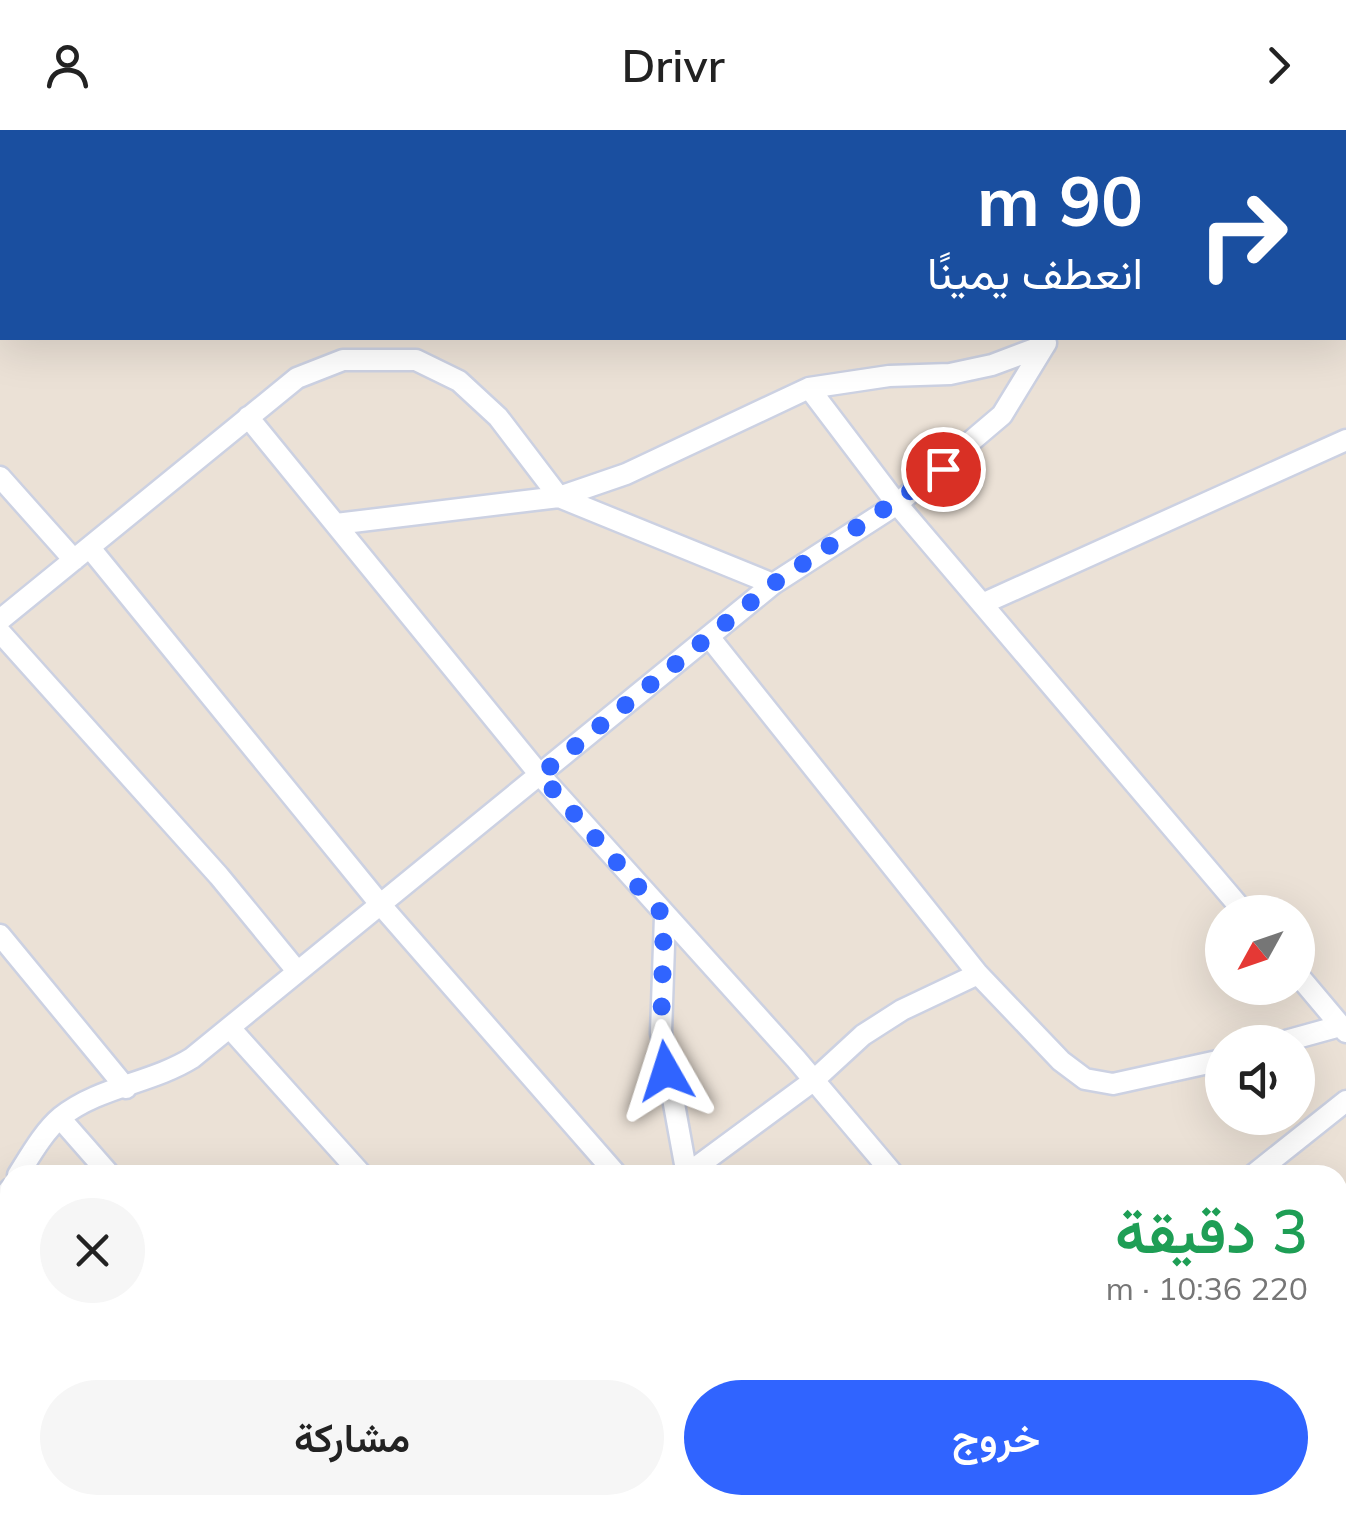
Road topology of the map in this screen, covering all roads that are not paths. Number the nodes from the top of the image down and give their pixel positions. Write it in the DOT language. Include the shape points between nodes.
graph roads {
  1 [pos="1047,341"];
  2 [pos="810,388"];
  3 [pos="248,417"];
  4 [pos="1346,440"];
  5 [pos="0,477"];
  6 [pos="558,498"];
  7 [pos="896,504"];
  8 [pos="336,524"];
  9 [pos="82,554"];
  10 [pos="773,584"];
  11 [pos="982,604"];
  12 [pos="0,620"];
  13 [pos="0,632"];
  14 [pos="710,638"];
  15 [pos="540,775"];
  16 [pos="1230,895"];
  17 [pos="380,904"];
  18 [pos="664,916"];
  19 [pos="0,935"];
  20 [pos="297,971"];
  21 [pos="978,974"];
  22 [pos="1315,995"];
  23 [pos="230,1028"];
  24 [pos="1343,1029"];
  25 [pos="1315,1035"];
  26 [pos="1205,1064"];
  27 [pos="812,1081"];
  28 [pos="126,1088"];
  29 [pos="1346,1101"];
  30 [pos="60,1118"];
  31 [pos="25,1165"];
  32 [pos="101,1165"];
  33 [pos="353,1165"];
  34 [pos="608,1165"];
  35 [pos="685,1165"];
  36 [pos="699,1165"];
  37 [pos="885,1165"];
  38 [pos="1266,1165"];
  1 -- 2 [label="street" via="992,365 950,374"];
  1 -- 7 [label="street" via="1002,415"];
  2 -- 6 [label="street" via="626,474"];
  2 -- 7 [label="street"];
  3 -- 6 [label="street" via="297,378 343,360 416,360 459,381 498,417"];
  3 -- 8 [label="street"];
  3 -- 9 [label="street"];
  4 -- 11 [label="street"];
  5 -- 9 [label="street"];
  6 -- 8 [label="street"];
  6 -- 10 [label="street"];
  7 -- 10 [label="street"];
  7 -- 11 [label="street"];
  8 -- 15 [label="street"];
  9 -- 12 [label="street"];
  9 -- 17 [label="street"];
  10 -- 14 [label="street"];
  11 -- 16 [label="street"];
  13 -- 20 [label="street"];
  14 -- 15 [label="street"];
  14 -- 21 [label="street"];
  15 -- 17 [label="street"];
  15 -- 18 [label="street"];
  17 -- 20 [label="street"];
  17 -- 34 [label="street"];
  18 -- 27 [label="street"];
  18 -- 35 [label="street" via="661,1033"];
  19 -- 28 [label="street"];
  20 -- 23 [label="street"];
  21 -- 26 [label="street" via="1085,1080 1112,1084"];
  21 -- 27 [label="street" via="863,1035"];
  22 -- 24 [label="street"];
  23 -- 28 [label="street" via="162,1077"];
  23 -- 33 [label="street"];
  24 -- 25 [label="street"];
  27 -- 36 [label="street"];
  27 -- 37 [label="street"];
  28 -- 30 [label="street"];
  29 -- 38 [label="street"];
  30 -- 31 [label="street"];
  30 -- 32 [label="street"];
}
